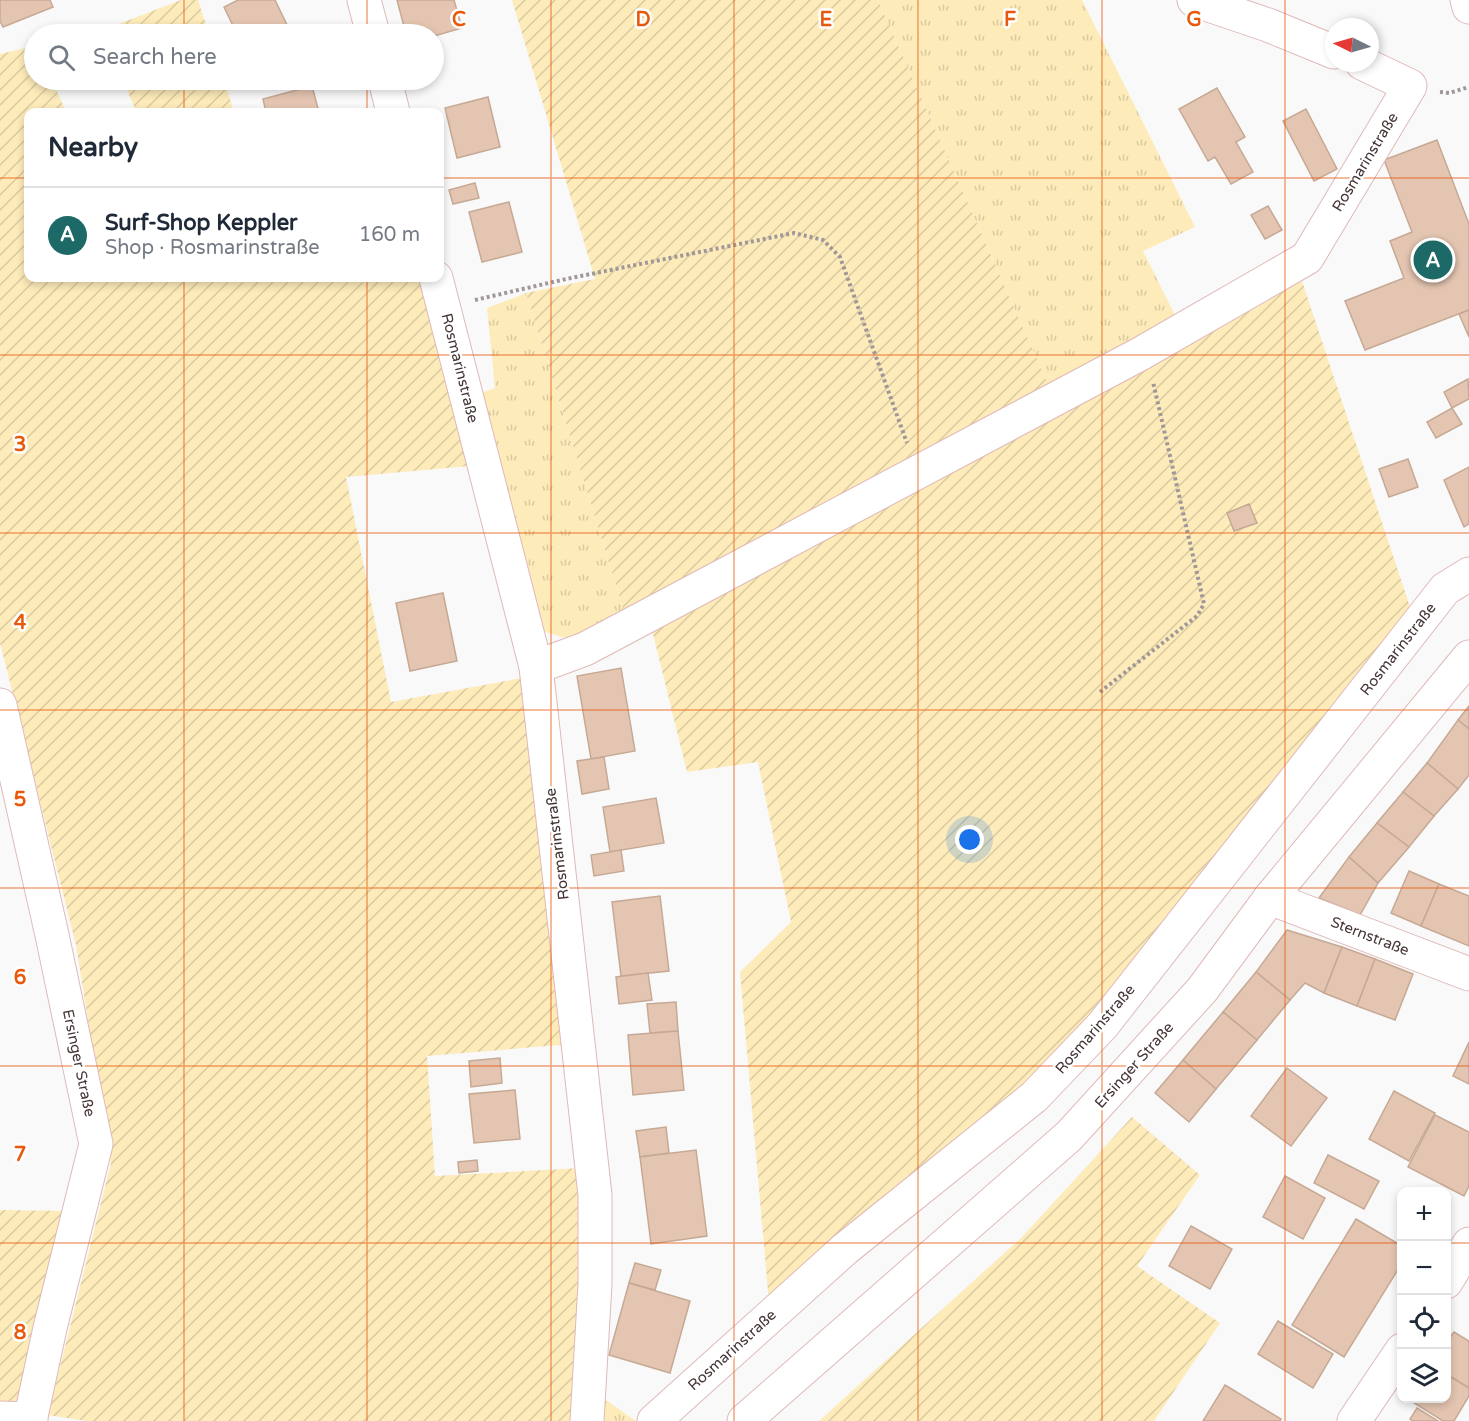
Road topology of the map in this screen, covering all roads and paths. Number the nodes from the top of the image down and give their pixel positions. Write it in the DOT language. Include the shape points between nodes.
graph roads {
  1 [pos="364,0"];
  2 [pos="1194,0"];
  3 [pos="1467,0"];
  4 [pos="1469,7"];
  5 [pos="1273,12"];
  6 [pos="370,24"];
  7 [pos="1325,46"];
  8 [pos="1379,71"];
  9 [pos="388,90"];
  10 [pos="392,108"];
  11 [pos="440,292"];
  12 [pos="1140,354"];
  13 [pos="917,472"];
  14 [pos="1469,574"];
  15 [pos="1469,657"];
  16 [pos="537,667"];
  17 [pos="1100,692"];
  18 [pos="0,705"];
  19 [pos="1270,898"];
  20 [pos="1469,974"];
  21 [pos="1469,1244"];
  22 [pos="1451,1274"];
  23 [pos="1397,1356"];
  24 [pos="20,1419"];
  25 [pos="587,1421"];
  26 [pos="654,1421"];
  27 [pos="744,1421"];
  28 [pos="1354,1421"];
  1 -- 6 [label="street"];
  2 -- 5 [label="street"];
  3 -- 4 [label="street"];
  5 -- 7 [label="street"];
  8 -- 12 [label="street, Rosmarinstraße" via="1410,86 1307,258"];
  9 -- 10 [label="street"];
  11 -- 13 [label="path" via="566,279 794,234 823,240 840,257"];
  11 -- 16 [label="street, Rosmarinstraße"];
  12 -- 13 [label="street, Rosmarinstraße"];
  12 -- 17 [label="path" via="1152,380 1204,604 1197,616"];
  13 -- 16 [label="street, Rosmarinstraße" via="585,648"];
  14 -- 26 [label="street, Rosmarinstraße" via="1445,589 1102,1026 1034,1097 845,1249"];
  15 -- 19 [label="street, Ersinger Straße"];
  16 -- 25 [label="street, Rosmarinstraße" via="595,1195 595,1284"];
  18 -- 24 [label="street, Ersinger Straße" via="96,1144 50,1328"];
  19 -- 20 [label="street, Sternstraße"];
  19 -- 27 [label="street, Ersinger Straße" via="1203,990 1069,1136"];
  21 -- 22 [label="street"];
  23 -- 28 [label="street"];
}
